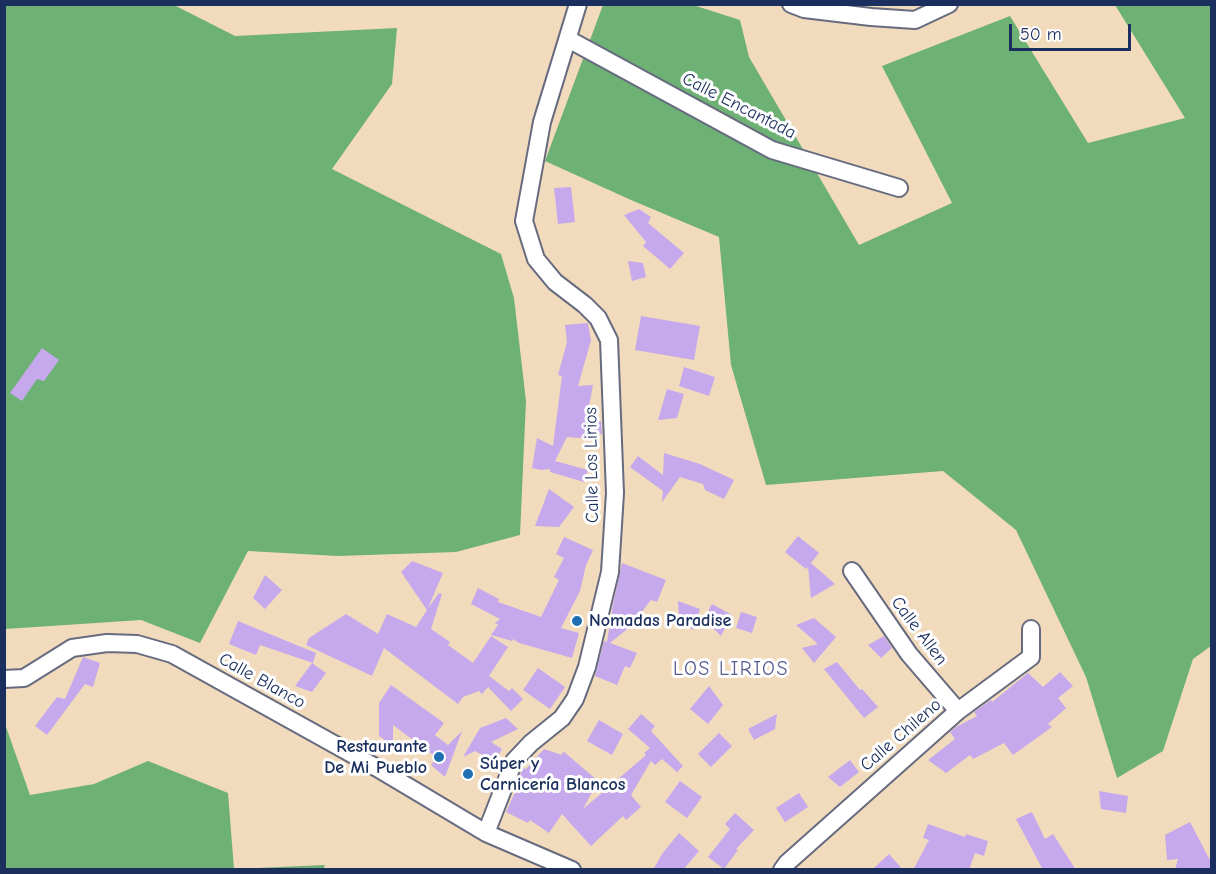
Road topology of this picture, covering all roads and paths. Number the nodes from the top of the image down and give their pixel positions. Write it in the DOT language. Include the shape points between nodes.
graph roads {
  1 [pos="578,4"];
  2 [pos="791,4"];
  3 [pos="949,4"];
  4 [pos="568,39"];
  5 [pos="899,188"];
  6 [pos="852,571"];
  7 [pos="1031,629"];
  8 [pos="4,679"];
  9 [pos="958,711"];
  10 [pos="486,833"];
  11 [pos="572,870"];
  12 [pos="783,870"];
  1 -- 4 [label="street, Calle Los Lirios"];
  2 -- 3 [label="street" via="849,15 915,20"];
  4 -- 5 [label="street, Calle Encantada" via="772,150"];
  4 -- 10 [label="street, Calle Los Lirios" via="542,122 524,221 536,259 555,282 598,318 609,340 615,493 610,572 587,667 574,699 562,718 514,761"];
  6 -- 9 [label="street, Calle Allen" via="909,654"];
  7 -- 9 [label="street, Calle Chileno" via="1031,657"];
  8 -- 10 [label="street, Calle Blanco" via="24,678 72,648 137,644 172,654"];
  9 -- 12 [label="street, Calle Chileno" via="795,855"];
  10 -- 11 [label="street"];
}
